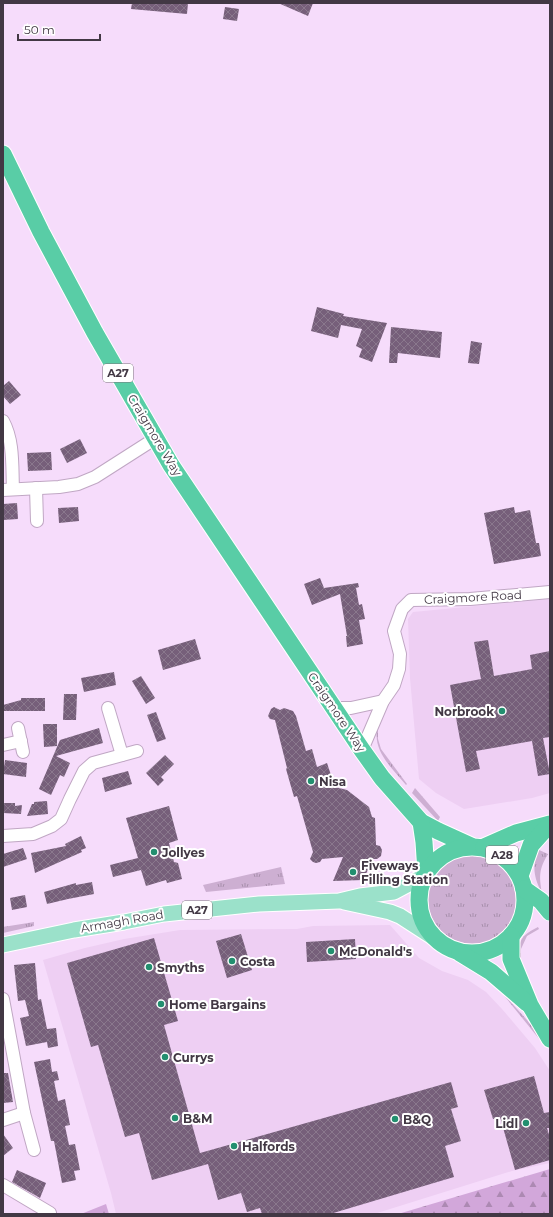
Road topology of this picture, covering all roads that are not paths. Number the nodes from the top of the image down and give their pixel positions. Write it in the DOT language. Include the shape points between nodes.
graph roads {
  1 [pos="3,154"];
  2 [pos="3,421"];
  3 [pos="156,438"];
  4 [pos="36,488"];
  5 [pos="8,489"];
  6 [pos="37,521"];
  7 [pos="550,592"];
  8 [pos="383,700"];
  9 [pos="108,708"];
  10 [pos="334,708"];
  11 [pos="18,728"];
  12 [pos="3,745"];
  13 [pos="362,750"];
  14 [pos="137,751"];
  15 [pos="122,755"];
  16 [pos="421,822"];
  17 [pos="550,824"];
  18 [pos="3,836"];
  19 [pos="478,846"];
  20 [pos="425,874"];
  21 [pos="522,883"];
  22 [pos="339,901"];
  23 [pos="550,912"];
  24 [pos="522,916"];
  25 [pos="512,936"];
  26 [pos="434,938"];
  27 [pos="3,944"];
  28 [pos="459,952"];
  29 [pos="3,999"];
  30 [pos="530,1006"];
  31 [pos="550,1039"];
  32 [pos="24,1113"];
  33 [pos="3,1120"];
  34 [pos="34,1150"];
  35 [pos="3,1185"];
  36 [pos="50,1213"];
  1 -- 3 [label="highway, Craigmore Way / A27" via="95,333"];
  2 -- 5 [label="street" via="11,447"];
  3 -- 4 [label="street" via="95,477 78,484"];
  3 -- 10 [label="highway, Craigmore Way / A27" via="249,584"];
  4 -- 5 [label="street"];
  4 -- 6 [label="street"];
  7 -- 8 [label="street, Craigmore Road" via="470,599 411,600 402,609 394,631 400,654 399,669 394,685"];
  8 -- 10 [label="street" via="351,708"];
  8 -- 13 [label="street, Craigmore Road"];
  9 -- 15 [label="street"];
  10 -- 13 [label="highway, Craigmore Way / A27"];
  11 -- 12 [label="street" via="22,746"];
  13 -- 16 [label="highway, Craigmore Way / A27" via="382,778"];
  14 -- 15 [label="street"];
  15 -- 18 [label="street" via="94,763 84,771 61,819 52,826 33,834"];
  16 -- 19 [label="highway, Craigmore Way / A27"];
  16 -- 20 [label="highway"];
  17 -- 19 [label="highway, A28"];
  17 -- 21 [label="highway, A28" via="531,845"];
  19 -- 20 [label="highway, A28" via="459,847 448,851 435,860"];
  19 -- 21 [label="highway, A28" via="495,851 505,858 514,866"];
  20 -- 22 [label="main road, Armagh Road / A27" via="394,892"];
  20 -- 26 [label="highway, A28" via="418,899 425,927"];
  21 -- 23 [label="highway"];
  21 -- 24 [label="highway, A28" via="525,903"];
  22 -- 26 [label="main road, Armagh Road / A27" via="390,912"];
  22 -- 27 [label="main road, Armagh Road / A27" via="259,904 164,914"];
  23 -- 24 [label="highway"];
  24 -- 25 [label="highway, A28"];
  25 -- 28 [label="highway, A28" via="493,949 471,953"];
  25 -- 30 [label="highway" via="511,959"];
  26 -- 28 [label="highway, A28"];
  28 -- 30 [label="highway" via="491,972"];
  29 -- 32 [label="street"];
  30 -- 31 [label="highway"];
  32 -- 33 [label="street"];
  32 -- 34 [label="street"];
  35 -- 36 [label="street"];
}
